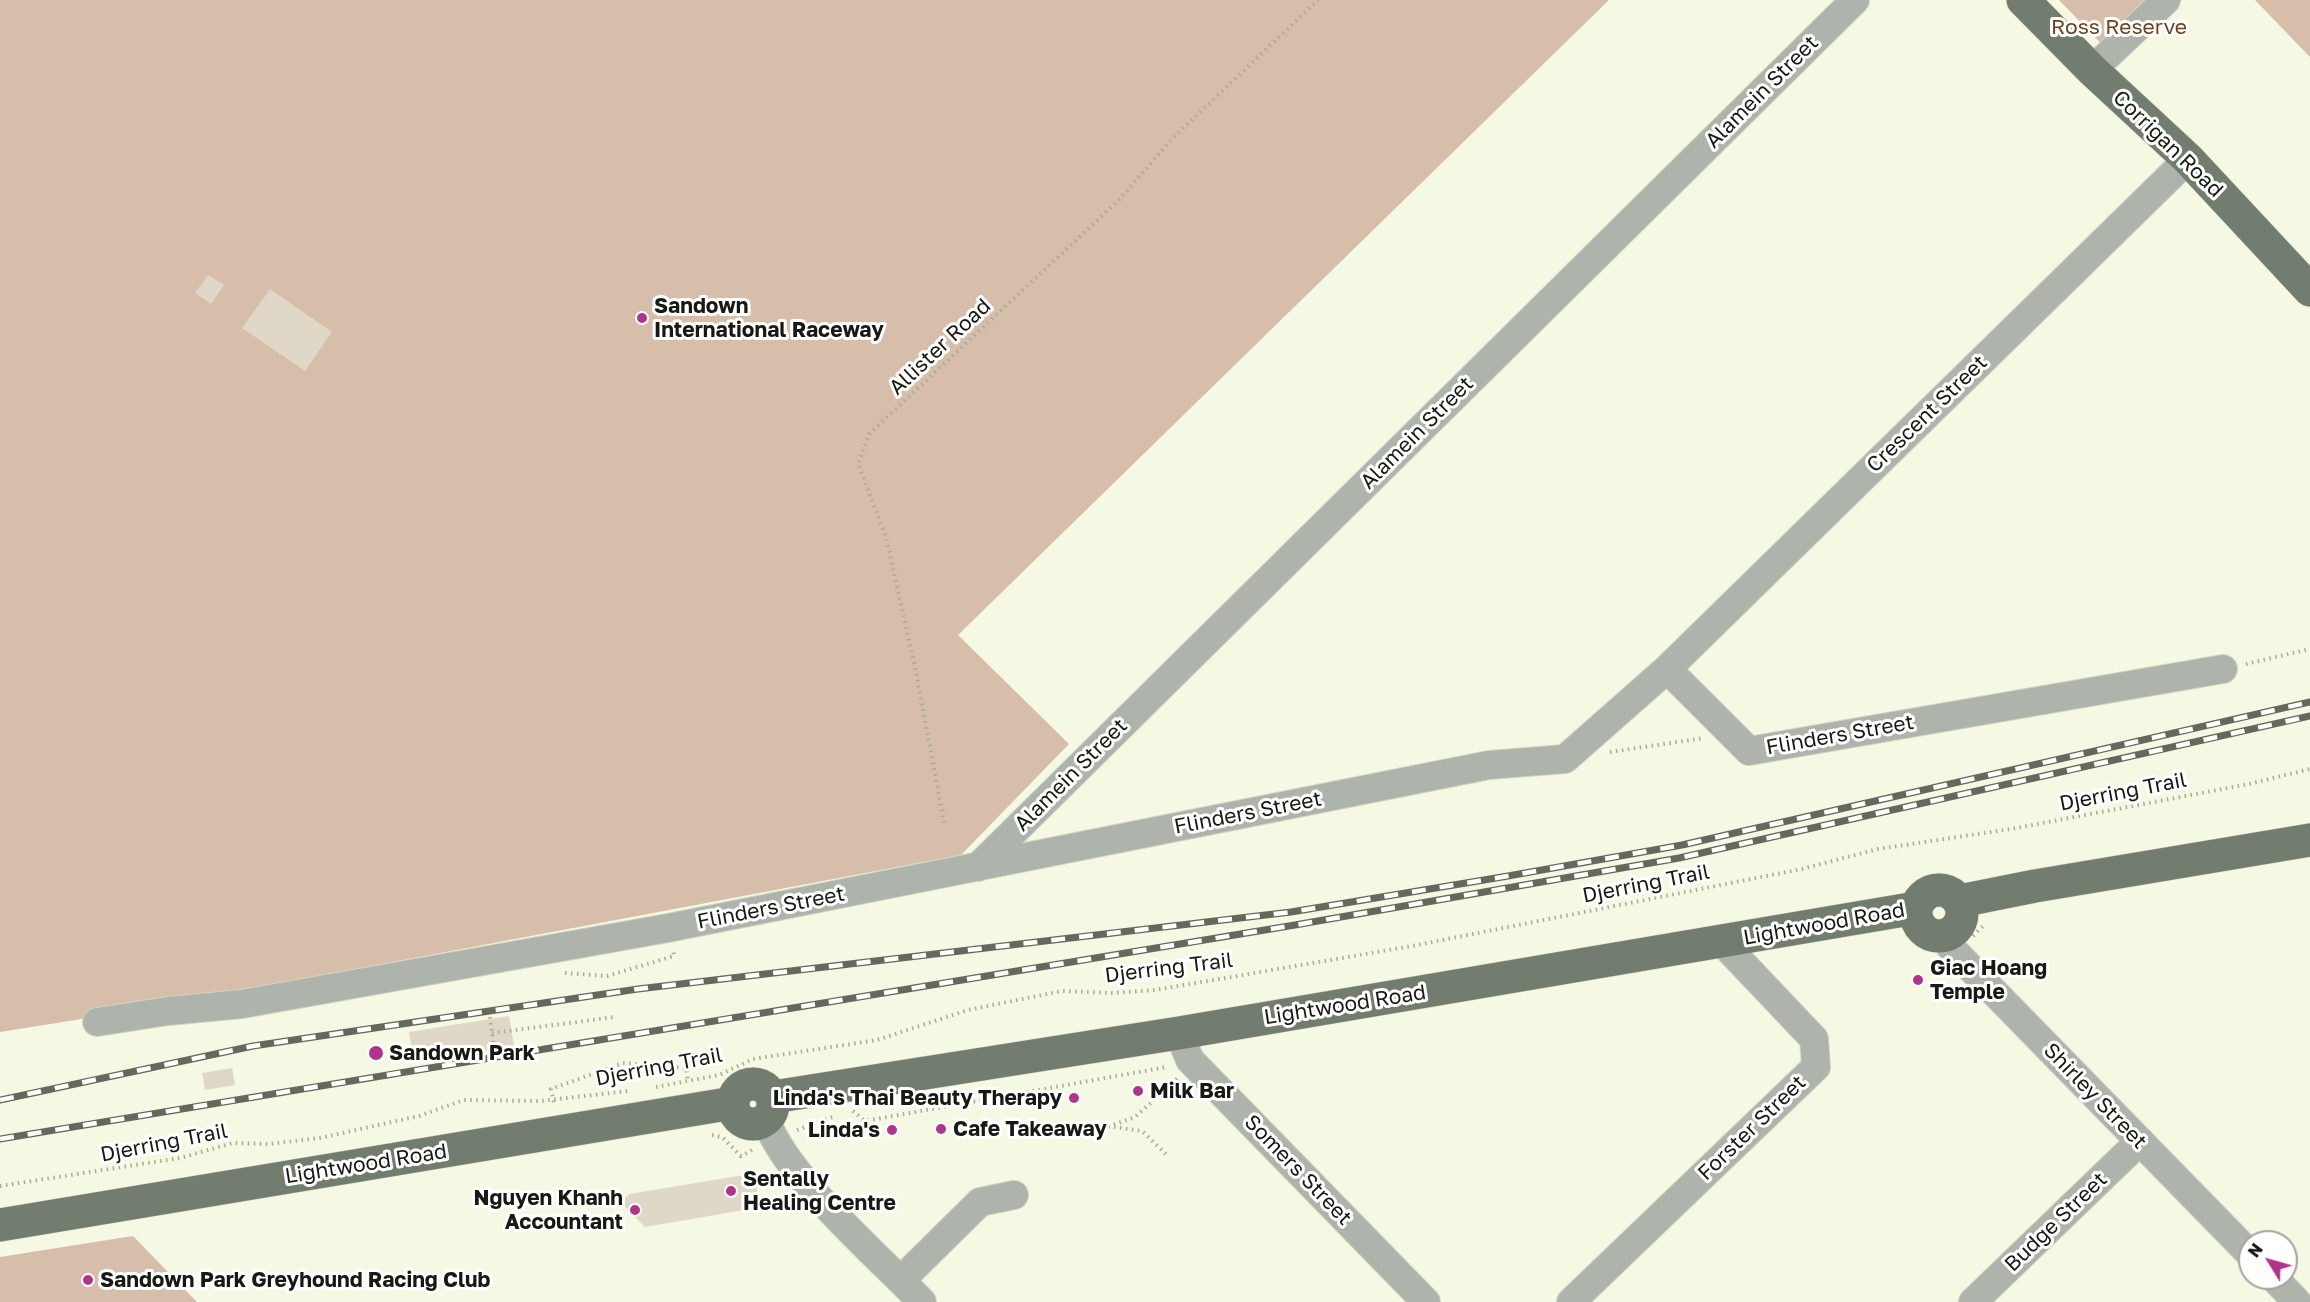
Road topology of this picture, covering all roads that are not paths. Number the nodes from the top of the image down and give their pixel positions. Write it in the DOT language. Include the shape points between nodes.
graph roads {
  1 [pos="1855,0"];
  2 [pos="2023,0"];
  3 [pos="2166,0"];
  4 [pos="2092,70"];
  5 [pos="2188,159"];
  6 [pos="2310,290"];
  7 [pos="1667,669"];
  8 [pos="2223,669"];
  9 [pos="2308,844"];
  10 [pos="978,867"];
  11 [pos="1960,901"];
  12 [pos="1916,908"];
  13 [pos="1943,936"];
  14 [pos="1721,941"];
  15 [pos="97,1022"];
  16 [pos="1179,1033"];
  17 [pos="769,1109"];
  18 [pos="2140,1141"];
  19 [pos="1014,1195"];
  20 [pos="0,1225"];
  21 [pos="2238,1242"];
  22 [pos="901,1280"];
  23 [pos="2286,1290"];
  24 [pos="922,1302"];
  25 [pos="1426,1302"];
  26 [pos="1571,1302"];
  27 [pos="1973,1302"];
  28 [pos="2297,1302"];
  1 -- 10 [label="street, Alamein Street"];
  2 -- 4 [label="main road, Corrigan Road"];
  3 -- 4 [label="street"];
  4 -- 5 [label="main road, Corrigan Road"];
  5 -- 6 [label="main road, Corrigan Road"];
  5 -- 7 [label="street, Crescent Street"];
  7 -- 8 [label="street, Flinders Street" via="1749,751"];
  7 -- 10 [label="street, Flinders Street" via="1565,759 1489,765"];
  9 -- 11 [label="main road"];
  10 -- 15 [label="street, Flinders Street" via="668,928 212,1008"];
  11 -- 12 [label="main road" via="1947,891 1931,890"];
  11 -- 13 [label="main road" via="1960,923"];
  12 -- 13 [label="main road" via="1922,929"];
  12 -- 14 [label="main road, Lightwood Road"];
  13 -- 18 [label="street, Shirley Street"];
  14 -- 16 [label="main road, Lightwood Road"];
  14 -- 26 [label="street, Forster Street" via="1814,1039 1816,1067"];
  16 -- 17 [label="main road, Lightwood Road"];
  16 -- 25 [label="street, Somers Street" via="1190,1060"];
  17 -- 20 [label="main road, Lightwood Road" via="760,1124 747,1124 736,1116 733,1103"];
  17 -- 22 [label="street" via="773,1139 814,1191"];
  18 -- 21 [label="street, Shirley Street"];
  18 -- 27 [label="street, Budge Street"];
  19 -- 22 [label="street" via="980,1202"];
  22 -- 24 [label="street"];
  23 -- 28 [label="street"];
}
